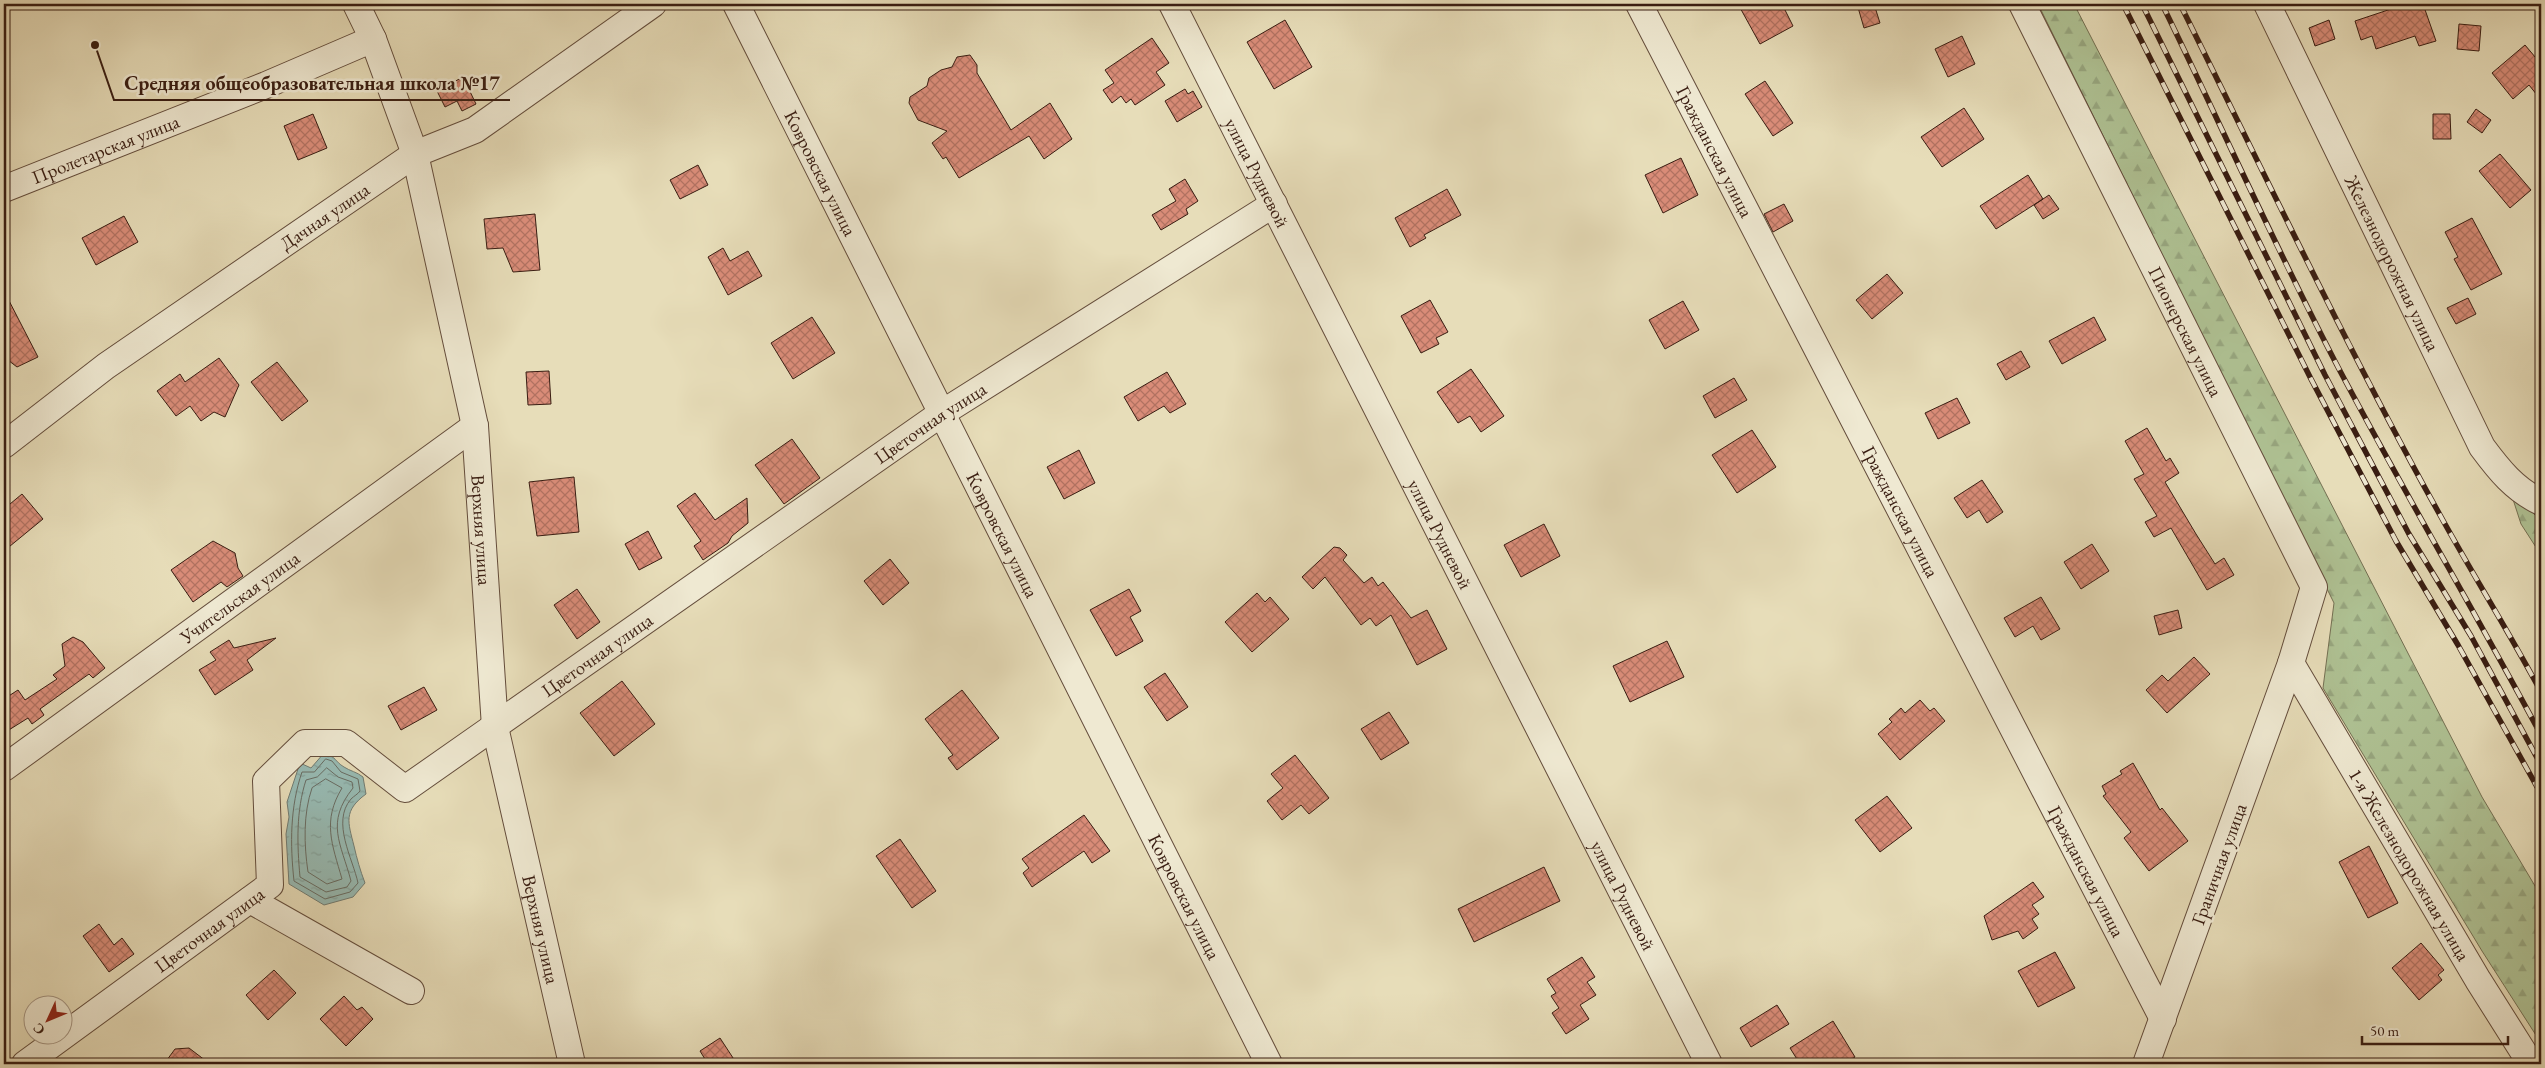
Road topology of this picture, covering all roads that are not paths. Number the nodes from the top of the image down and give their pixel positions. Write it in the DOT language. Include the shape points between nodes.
graph roads {
  1 [pos="356,4"];
  2 [pos="653,4"];
  3 [pos="736,4"];
  4 [pos="1172,4"];
  5 [pos="1639,4"];
  6 [pos="2022,4"];
  7 [pos="2276,5"];
  8 [pos="373,39"];
  9 [pos="415,154"];
  10 [pos="4,189"];
  11 [pos="1274,204"];
  12 [pos="942,413"];
  13 [pos="475,426"];
  14 [pos="4,445"];
  15 [pos="2541,502"];
  16 [pos="2291,663"];
  17 [pos="495,727"];
  18 [pos="4,768"];
  19 [pos="250,900"];
  20 [pos="411,991"];
  21 [pos="2163,1019"];
  22 [pos="25,1064"];
  23 [pos="572,1064"];
  24 [pos="1269,1064"];
  25 [pos="1709,1064"];
  26 [pos="2146,1064"];
  27 [pos="2531,1064"];
  1 -- 8 [label="street, Верхняя улица"];
  2 -- 9 [label="street, Дачная улица" via="475,130"];
  3 -- 12 [label="street, Ковровская улица"];
  4 -- 11 [label="street, улица Рудневой"];
  5 -- 21 [label="street, Гражданская улица"];
  6 -- 16 [label="street, Пионерская улица" via="2314,588"];
  7 -- 15 [label="street, Железнодорожная улица" via="2482,446 2502,474 2526,495"];
  8 -- 9 [label="street, Верхняя улица"];
  8 -- 10 [label="street, Пролетарская улица"];
  9 -- 13 [label="street, Верхняя улица"];
  9 -- 14 [label="street, Дачная улица" via="106,366"];
  11 -- 12 [label="street, Цветочная улица"];
  11 -- 25 [label="street, улица Рудневой"];
  12 -- 17 [label="street, Цветочная улица"];
  12 -- 24 [label="street, Ковровская улица"];
  13 -- 17 [label="street, Верхняя улица"];
  13 -- 18 [label="street, Учительская улица"];
  16 -- 21 [label="street, Граничная улица"];
  16 -- 27 [label="street, 1-я Железнодорожная улица"];
  17 -- 19 [label="street, Цветочная улица" via="405,789 346,743 304,744 266,781 270,885"];
  17 -- 23 [label="street, Верхняя улица"];
  19 -- 20 [label="street"];
  19 -- 22 [label="street, Цветочная улица"];
  21 -- 26 [label="street, Граничная улица"];
}
